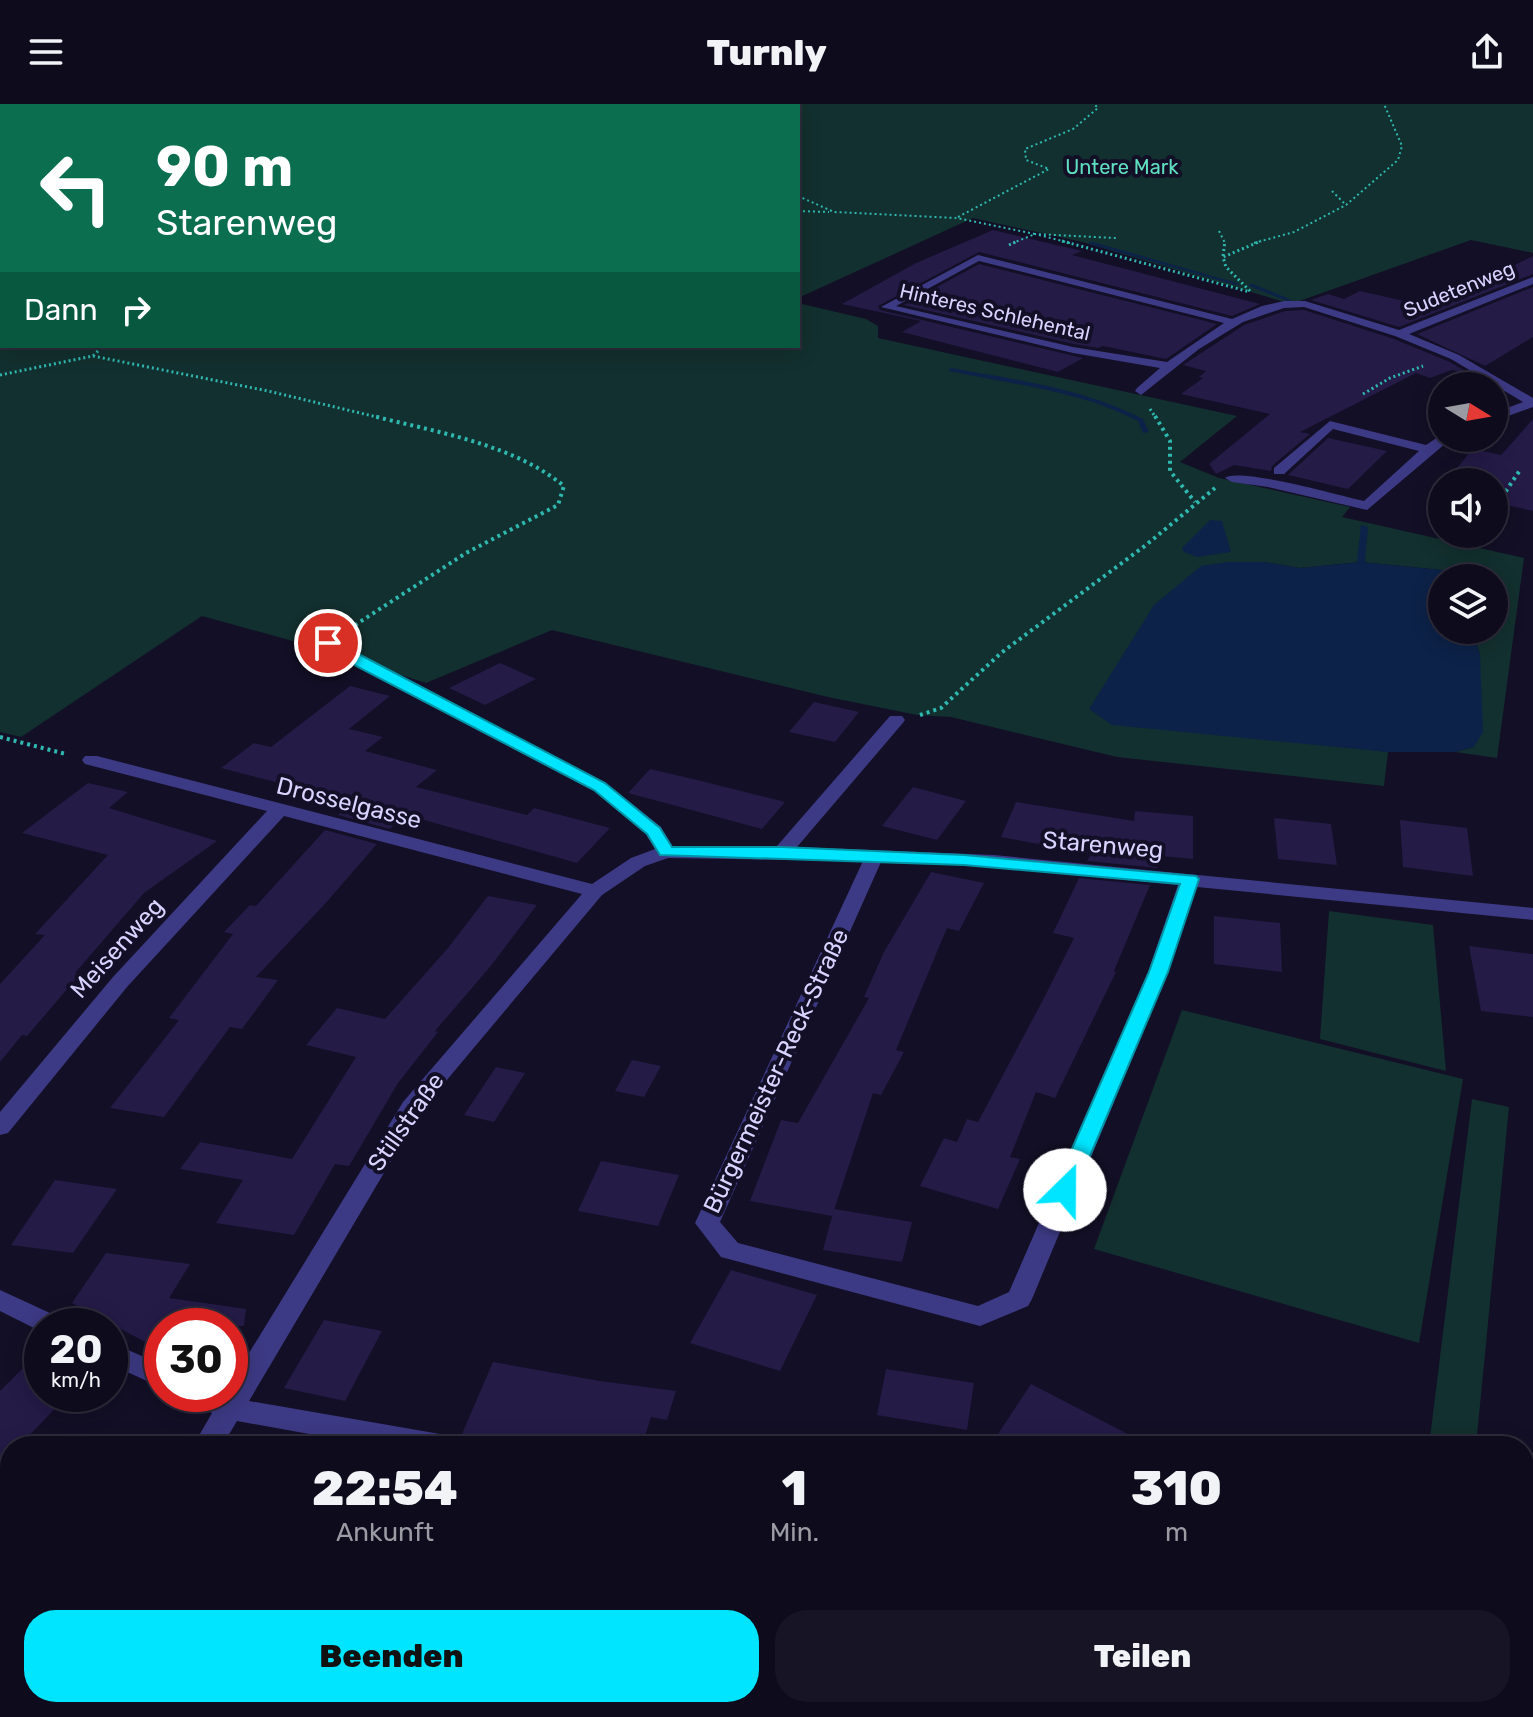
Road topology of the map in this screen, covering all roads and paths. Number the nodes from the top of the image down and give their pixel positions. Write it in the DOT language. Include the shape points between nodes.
graph roads {
  1 [pos="1094,104"];
  2 [pos="1384,104"];
  3 [pos="1332,191"];
  4 [pos="800,197"];
  5 [pos="1346,205"];
  6 [pos="800,211"];
  7 [pos="834,212"];
  8 [pos="957,218"];
  9 [pos="1219,231"];
  10 [pos="1035,234"];
  11 [pos="1116,238"];
  12 [pos="1223,257"];
  13 [pos="978,258"];
  14 [pos="1533,280"];
  15 [pos="1233,322"];
  16 [pos="1399,334"];
  17 [pos="101,348"];
  18 [pos="93,356"];
  19 [pos="1455,357"];
  20 [pos="1168,366"];
  21 [pos="0,375"];
  22 [pos="1141,391"];
  23 [pos="1363,394"];
  24 [pos="1533,403"];
  25 [pos="1508,412"];
  26 [pos="1428,449"];
  27 [pos="1520,470"];
  28 [pos="1279,471"];
  29 [pos="1232,478"];
  30 [pos="1508,488"];
  31 [pos="1195,502"];
  32 [pos="328,643"];
  33 [pos="896,720"];
  34 [pos="0,737"];
  35 [pos="91,760"];
  36 [pos="279,810"];
  37 [pos="666,852"];
  38 [pos="782,852"];
  39 [pos="875,855"];
  40 [pos="1190,879"];
  41 [pos="595,891"];
  42 [pos="1533,914"];
  43 [pos="0,1127"];
  44 [pos="0,1300"];
  45 [pos="24,1312"];
  46 [pos="248,1375"];
  47 [pos="226,1412"];
  48 [pos="248,1412"];
  49 [pos="213,1436"];
  50 [pos="384,1436"];
  1 -- 8 [label="path" via="1098,108 1083,126 1025,149 1026,160 1049,169"];
  2 -- 5 [label="path" via="1402,151"];
  3 -- 5 [label="path"];
  4 -- 7 [label="path"];
  5 -- 12 [label="path" via="1294,232"];
  6 -- 7 [label="path"];
  7 -- 8 [label="path"];
  8 -- 10 [label="path"];
  9 -- 12 [label="path" via="1225,242"];
  10 -- 11 [label="path"];
  10 -- 12 [label="path" via="1251,292"];
  10 -- 13 [label="path"];
  13 -- 15 [label="street, Hinteres Schlehental"];
  13 -- 20 [label="street, Hinteres Schlehental" via="886,307"];
  14 -- 16 [label="street, Sudetenweg"];
  15 -- 16 [label="street, Sudetenweg" via="1287,302"];
  15 -- 20 [label="street"];
  16 -- 19 [label="street, Sudetenweg"];
  17 -- 18 [label="path"];
  18 -- 21 [label="path"];
  18 -- 32 [label="path" via="357,410 550,472 564,486 558,505 466,553"];
  19 -- 23 [label="path" via="1390,378"];
  19 -- 24 [label="street, Sudetenweg"];
  20 -- 22 [label="street"];
  22 -- 31 [label="path" via="1170,441 1170,471"];
  24 -- 25 [label="street, Sudetenweg"];
  26 -- 28 [label="street" via="1330,425"];
  26 -- 29 [label="street" via="1367,506"];
  27 -- 30 [label="path"];
  29 -- 31 [label="path"];
  31 -- 33 [label="path" via="1001,653 941,708"];
  32 -- 37 [label="street" via="600,787 654,831"];
  33 -- 38 [label="street"];
  34 -- 35 [label="path"];
  35 -- 36 [label="street, Drosselgasse"];
  36 -- 41 [label="street, Drosselgasse"];
  36 -- 43 [label="street, Meisenweg" via="120,982"];
  37 -- 38 [label="street, Starenweg"];
  37 -- 41 [label="street, Stillstraße" via="638,862"];
  38 -- 39 [label="street, Starenweg"];
  39 -- 40 [label="street, Starenweg"];
  39 -- 40 [label="street, Bürgermeister-Reck-Straße" via="707,1223 730,1250 980,1316 1019,1299 1158,972"];
  40 -- 42 [label="street, Starenweg"];
  41 -- 46 [label="street, Stillstraße" via="411,1107"];
  44 -- 45 [label="street"];
  47 -- 49 [label="street, Stillstraße"];
  48 -- 50 [label="street"];
}
